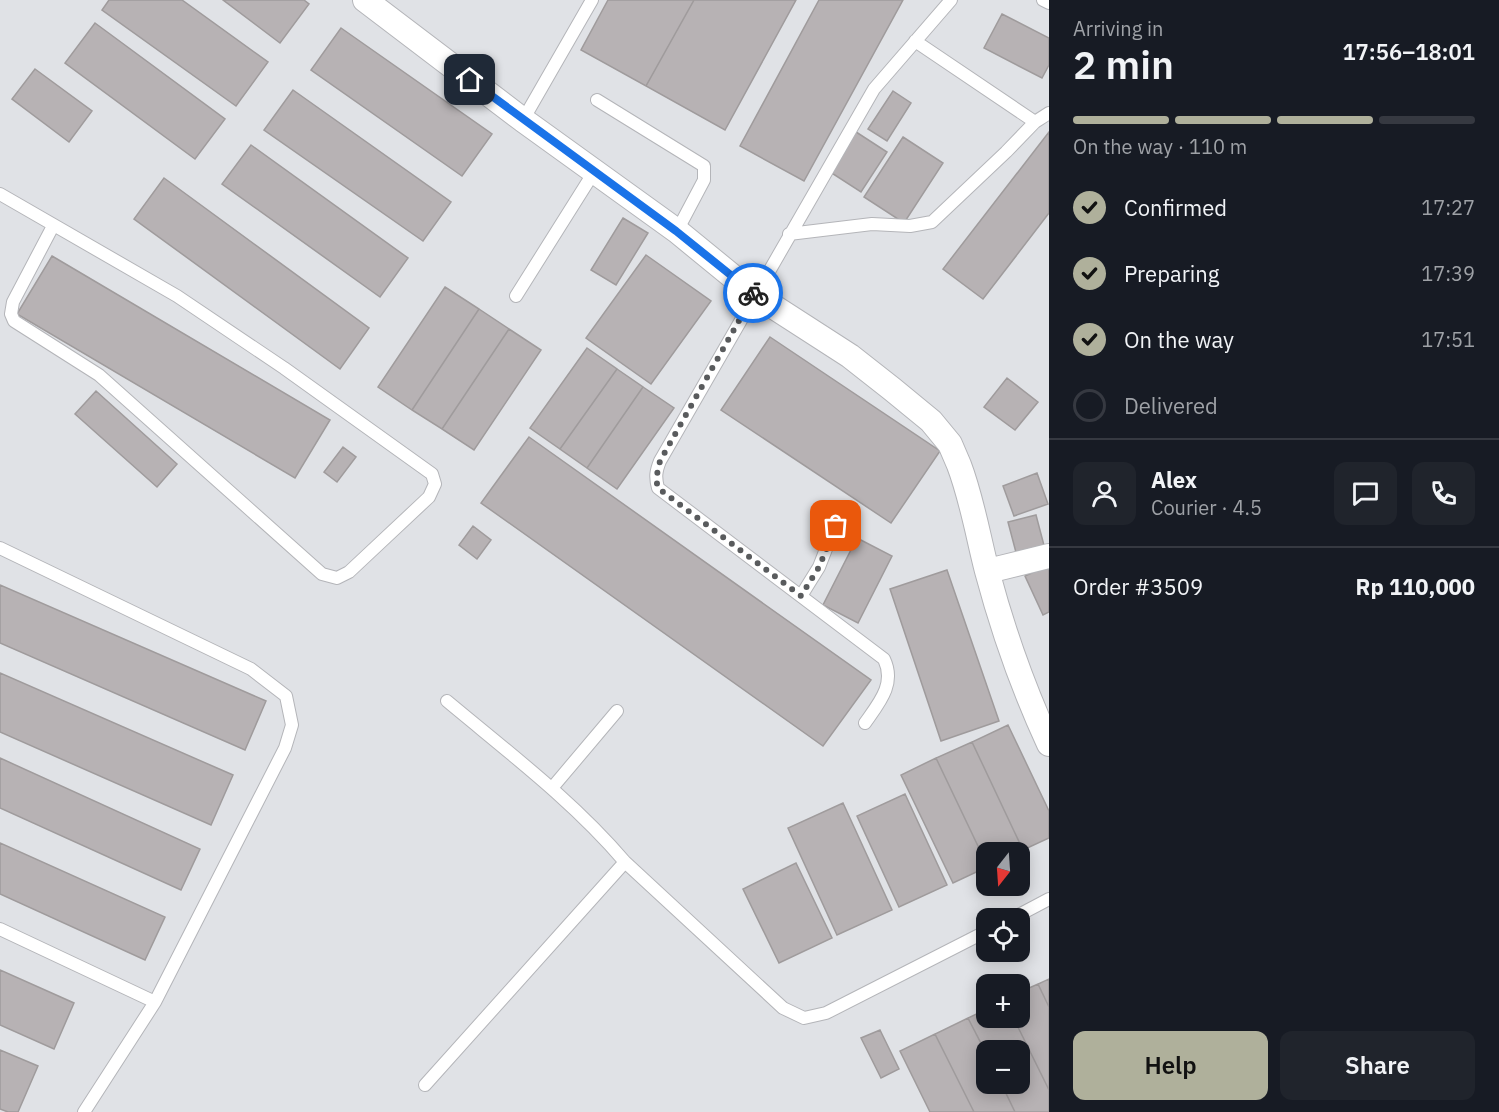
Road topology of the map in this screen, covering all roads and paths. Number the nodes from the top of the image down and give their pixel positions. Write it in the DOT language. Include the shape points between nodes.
graph roads {
  1 [pos="364,0"];
  2 [pos="592,0"];
  3 [pos="951,0"];
  4 [pos="1043,0"];
  5 [pos="1049,3"];
  6 [pos="915,41"];
  7 [pos="597,100"];
  8 [pos="1049,113"];
  9 [pos="523,120"];
  10 [pos="1035,122"];
  11 [pos="594,172"];
  12 [pos="0,194"];
  13 [pos="53,226"];
  14 [pos="676,231"];
  15 [pos="789,234"];
  16 [pos="754,294"];
  17 [pos="516,296"];
  18 [pos="842,508"];
  19 [pos="0,548"];
  20 [pos="1049,556"];
  21 [pos="987,572"];
  22 [pos="801,596"];
  23 [pos="447,701"];
  24 [pos="617,711"];
  25 [pos="865,723"];
  26 [pos="1049,744"];
  27 [pos="552,788"];
  28 [pos="625,862"];
  29 [pos="1049,900"];
  30 [pos="1030,910"];
  31 [pos="0,929"];
  32 [pos="976,937"];
  33 [pos="155,1002"];
  34 [pos="425,1085"];
  35 [pos="84,1112"];
  1 -- 9 [label="street"];
  2 -- 9 [label="lane"];
  3 -- 6 [label="lane"];
  4 -- 5 [label="lane"];
  6 -- 10 [label="lane"];
  6 -- 15 [label="lane" via="874,89"];
  7 -- 14 [label="lane" via="704,166 704,180"];
  8 -- 10 [label="lane"];
  9 -- 11 [label="street"];
  10 -- 15 [label="lane" via="932,222 910,226 872,224"];
  11 -- 14 [label="street"];
  11 -- 17 [label="lane"];
  12 -- 13 [label="lane"];
  13 -- 13 [label="lane" via="13,302 14,321 99,375 322,574 337,578 349,572 429,497 435,484 432,474 424,468 177,296"];
  14 -- 16 [label="street"];
  15 -- 16 [label="lane"];
  16 -- 21 [label="street" via="850,356 931,421 950,444 962,471"];
  16 -- 22 [label="lane" via="660,461 656,479 658,488"];
  18 -- 22 [label="lane" via="819,567"];
  19 -- 33 [label="lane" via="252,669 286,696 292,725 285,748"];
  20 -- 21 [label="street"];
  21 -- 26 [label="street" via="1013,658"];
  22 -- 25 [label="lane" via="884,659 890,677 884,695"];
  23 -- 27 [label="lane"];
  24 -- 27 [label="lane"];
  27 -- 28 [label="lane"];
  28 -- 32 [label="lane" via="783,1008 804,1018 826,1013"];
  28 -- 34 [label="lane"];
  29 -- 30 [label="lane"];
  31 -- 33 [label="lane"];
  33 -- 35 [label="lane"];
}
